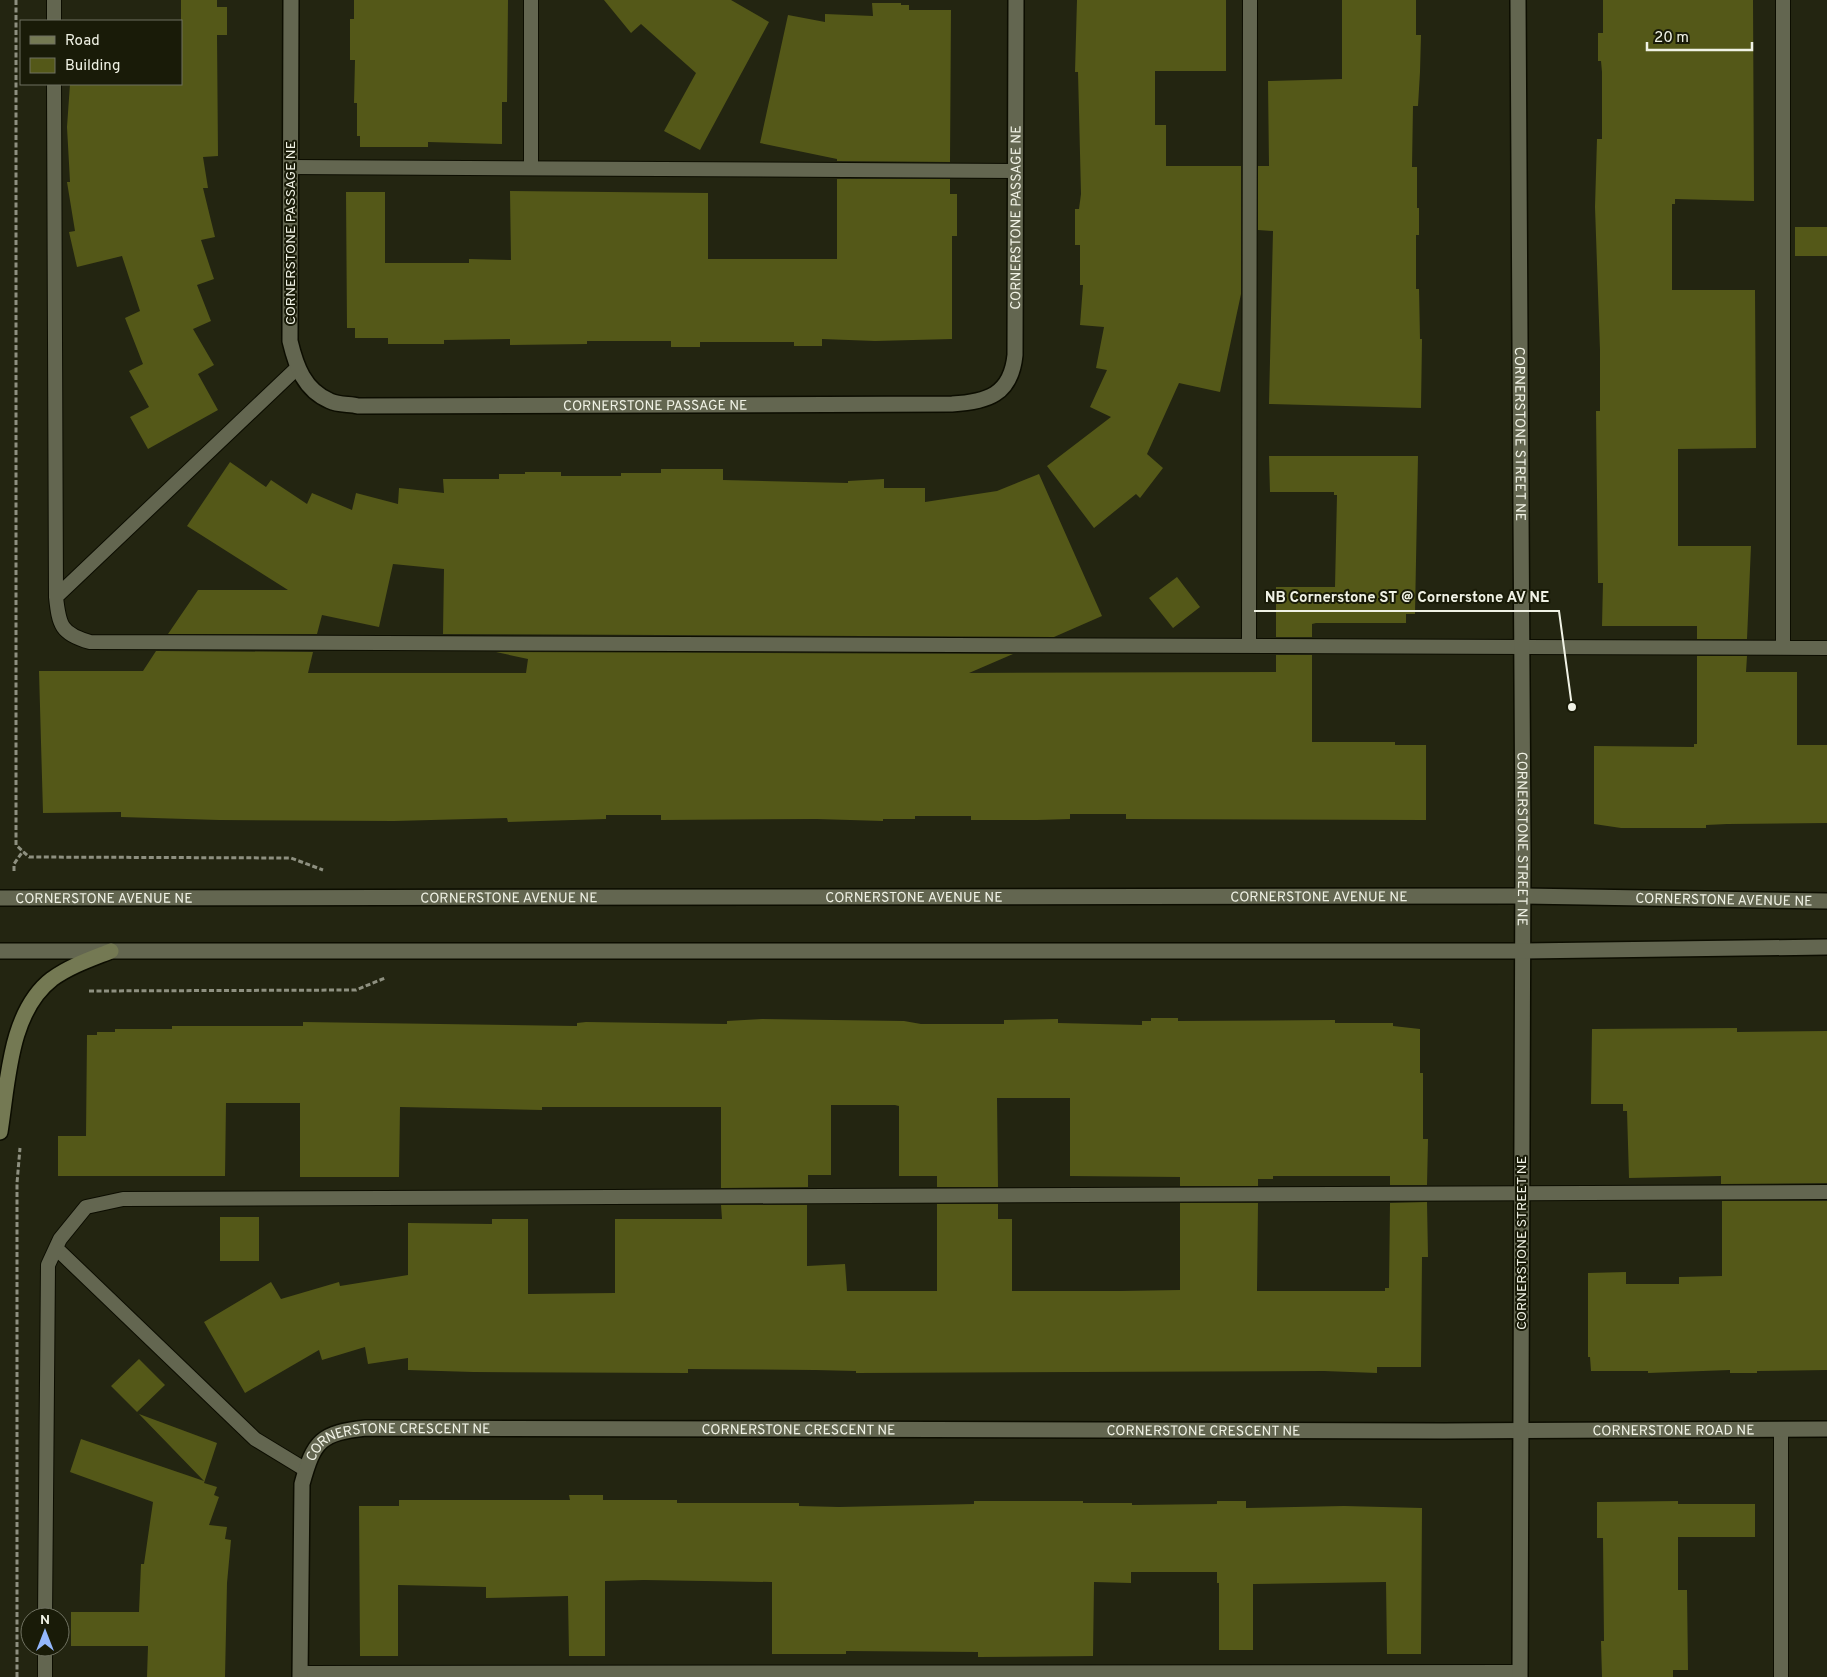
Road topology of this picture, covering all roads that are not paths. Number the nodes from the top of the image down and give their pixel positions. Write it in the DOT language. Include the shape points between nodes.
graph roads {
  1 [pos="54,0"];
  2 [pos="291,0"];
  3 [pos="531,0"];
  4 [pos="1016,0"];
  5 [pos="1250,0"];
  6 [pos="1518,0"];
  7 [pos="1783,0"];
  8 [pos="54,20"];
  9 [pos="54,85"];
  10 [pos="290,167"];
  11 [pos="531,168"];
  12 [pos="1015,171"];
  13 [pos="296,368"];
  14 [pos="56,597"];
  15 [pos="1248,646"];
  16 [pos="1522,647"];
  17 [pos="1783,648"];
  18 [pos="1827,648"];
  19 [pos="1523,896"];
  20 [pos="0,898"];
  21 [pos="1827,901"];
  22 [pos="1827,947"];
  23 [pos="0,951"];
  24 [pos="111,951"];
  25 [pos="1522,951"];
  26 [pos="0,1132"];
  27 [pos="1827,1192"];
  28 [pos="1521,1194"];
  29 [pos="56,1248"];
  30 [pos="1781,1429"];
  31 [pos="1827,1429"];
  32 [pos="1520,1431"];
  33 [pos="306,1470"];
  34 [pos="45,1607"];
  35 [pos="45,1657"];
  36 [pos="1520,1674"];
  37 [pos="300,1675"];
  38 [pos="44,1677"];
  39 [pos="1781,1677"];
  1 -- 8 [label="lane"];
  2 -- 10 [label="street, CORNERSTONE PASSAGE NE"];
  3 -- 11 [label="lane"];
  4 -- 12 [label="street, CORNERSTONE PASSAGE NE"];
  5 -- 15 [label="lane"];
  6 -- 16 [label="street, CORNERSTONE STREET NE"];
  7 -- 17 [label="lane"];
  9 -- 14 [label="lane"];
  10 -- 11 [label="lane"];
  10 -- 13 [label="street, CORNERSTONE PASSAGE NE" via="290,341"];
  11 -- 12 [label="lane"];
  12 -- 13 [label="street, CORNERSTONE PASSAGE NE" via="1013,373 999,391 980,402 358,406 331,402 309,387"];
  13 -- 14 [label="lane"];
  14 -- 15 [label="lane" via="59,624 73,638 90,642"];
  15 -- 16 [label="lane"];
  16 -- 17 [label="lane"];
  16 -- 19 [label="street, CORNERSTONE STREET NE"];
  17 -- 18 [label="lane"];
  19 -- 20 [label="street, CORNERSTONE AVENUE NE"];
  19 -- 21 [label="street, CORNERSTONE AVENUE NE"];
  19 -- 25 [label="street, CORNERSTONE STREET NE"];
  22 -- 25 [label="street"];
  23 -- 24 [label="street"];
  24 -- 25 [label="street"];
  24 -- 26 [label="main road" via="69,968 50,980 32,1002 15,1038"];
  25 -- 28 [label="street, CORNERSTONE STREET NE"];
  27 -- 28 [label="lane"];
  28 -- 29 [label="lane" via="123,1199 86,1207"];
  28 -- 32 [label="street, CORNERSTONE STREET NE"];
  29 -- 33 [label="lane" via="254,1439"];
  29 -- 34 [label="lane" via="48,1265"];
  30 -- 31 [label="street, CORNERSTONE ROAD NE"];
  30 -- 32 [label="street, CORNERSTONE ROAD NE"];
  30 -- 39 [label="lane"];
  32 -- 33 [label="street, CORNERSTONE CRESCENT NE" via="366,1428 340,1431 321,1440 308,1459"];
  32 -- 36 [label="street, CORNERSTONE STREET NE"];
  33 -- 37 [label="street, CORNERSTONE CRESCENT NE" via="301,1503"];
  35 -- 38 [label="lane"];
  36 -- 37 [label="lane"];
}
